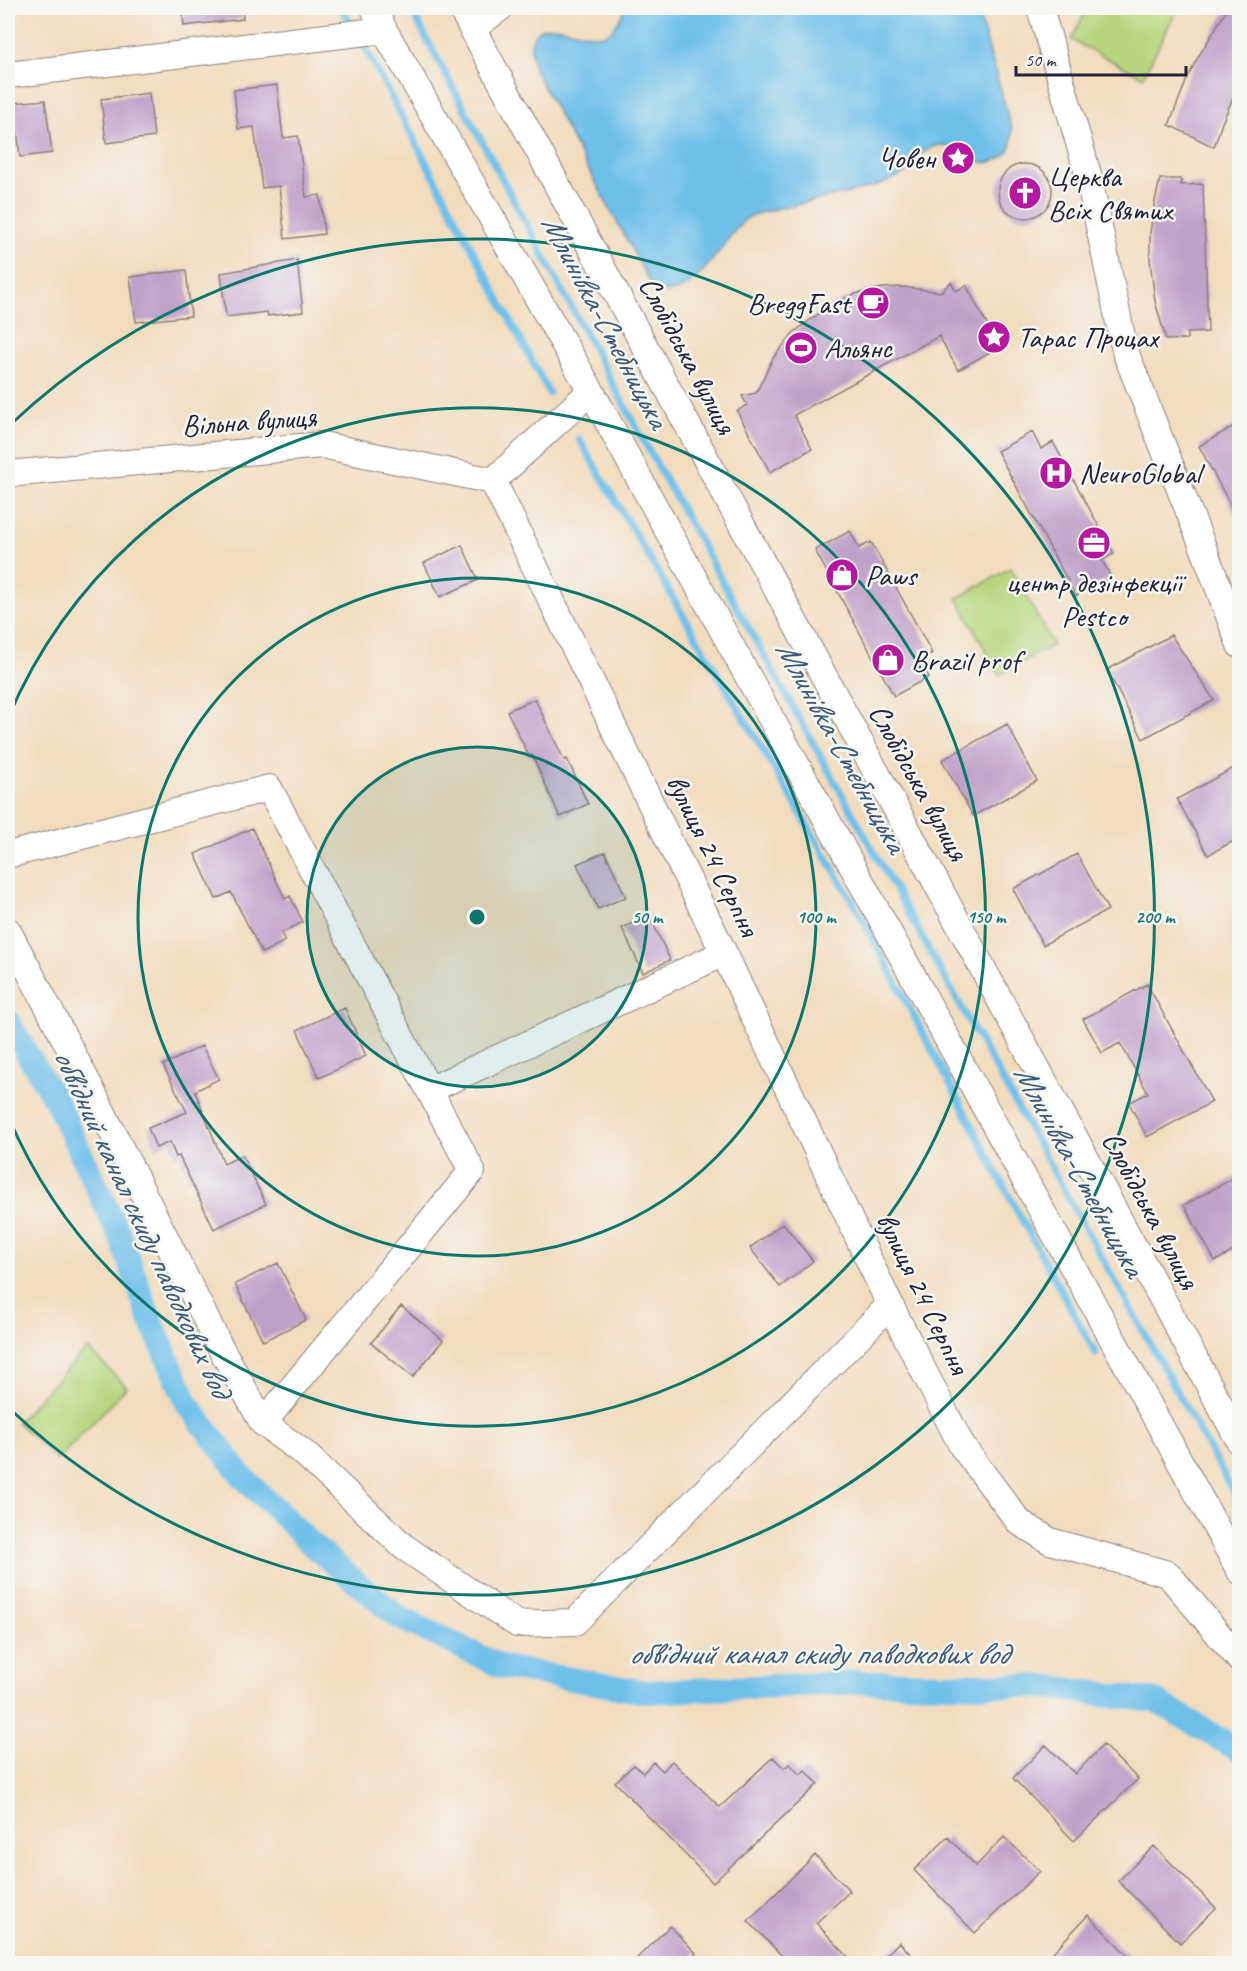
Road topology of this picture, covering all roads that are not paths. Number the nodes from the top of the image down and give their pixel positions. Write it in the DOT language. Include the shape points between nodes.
graph roads {
  1 [pos="500,8"];
  2 [pos="1040,8"];
  3 [pos="467,18"];
  4 [pos="379,19"];
  5 [pos="8,75"];
  6 [pos="591,391"];
  7 [pos="8,474"];
  8 [pos="493,480"];
  9 [pos="1239,645"];
  10 [pos="8,855"];
  11 [pos="8,931"];
  12 [pos="724,953"];
  13 [pos="429,1090"];
  14 [pos="890,1305"];
  15 [pos="263,1423"];
  16 [pos="1239,1442"];
  17 [pos="1239,1571"];
  18 [pos="1239,1660"];
  1 -- 3 [label="street, Слобідська вулиця"];
  2 -- 9 [label="street" via="1088,174 1125,351"];
  3 -- 16 [label="street, Слобідська вулиця"];
  4 -- 5 [label="street"];
  4 -- 6 [label="street"];
  6 -- 8 [label="street"];
  6 -- 17 [label="street"];
  7 -- 8 [label="street, Вільна вулиця" via="322,445"];
  8 -- 12 [label="street, вулиця 24 Серпня"];
  10 -- 13 [label="street" via="269,788"];
  11 -- 15 [label="street" via="219,1345"];
  12 -- 13 [label="street"];
  12 -- 14 [label="street, вулиця 24 Серпня"];
  13 -- 15 [label="street" via="472,1171"];
  14 -- 15 [label="street" via="575,1623 517,1624 404,1547 305,1454"];
  14 -- 18 [label="street, вулиця 24 Серпня" via="962,1446 1019,1522 1050,1541 1168,1574"];
}
